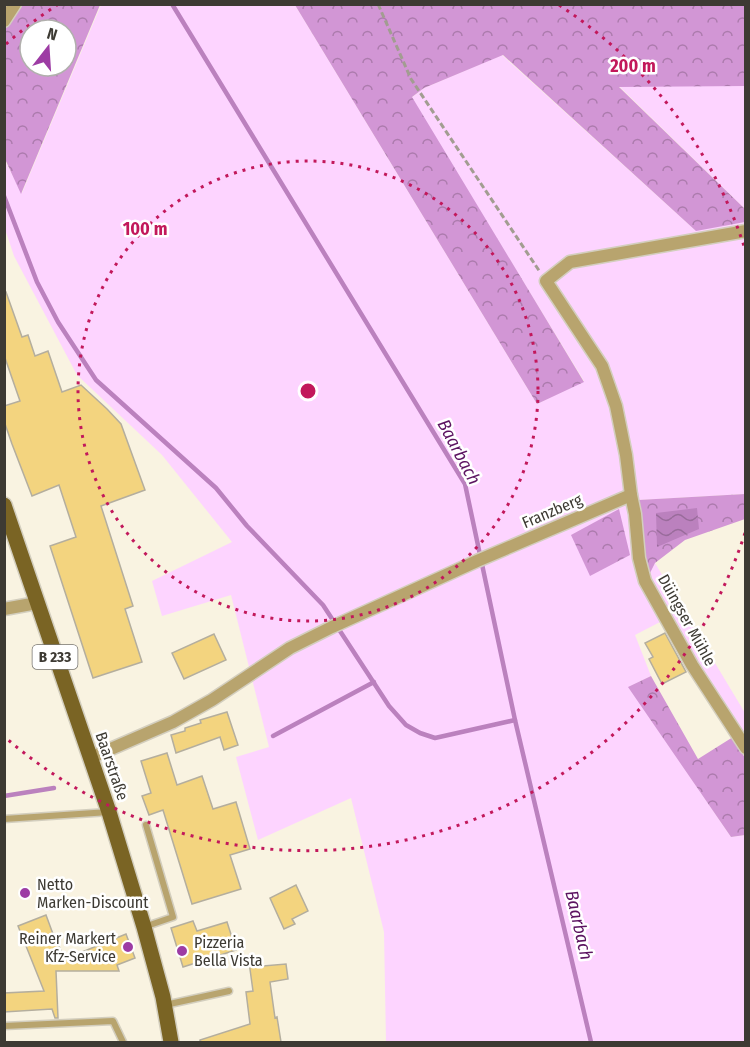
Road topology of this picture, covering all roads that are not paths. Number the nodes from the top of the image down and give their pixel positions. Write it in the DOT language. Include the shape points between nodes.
graph roads {
  1 [pos="15,4"];
  2 [pos="4,21"];
  3 [pos="746,231"];
  4 [pos="632,495"];
  5 [pos="4,505"];
  6 [pos="37,603"];
  7 [pos="4,609"];
  8 [pos="746,748"];
  9 [pos="90,758"];
  10 [pos="109,812"];
  11 [pos="4,819"];
  12 [pos="146,825"];
  13 [pos="144,927"];
  14 [pos="229,991"];
  15 [pos="164,1005"];
  16 [pos="4,1026"];
  17 [pos="123,1042"];
  18 [pos="171,1042"];
  1 -- 2 [label="street"];
  3 -- 4 [label="street" via="570,262 546,281 602,366 616,406"];
  4 -- 8 [label="street, Düingser Mühle" via="645,581 692,665"];
  4 -- 9 [label="street, Franzberg" via="332,627 290,648 173,722"];
  5 -- 6 [label="main road, Baarstraße / B 233"];
  6 -- 7 [label="street"];
  6 -- 9 [label="main road, Baarstraße / B 233"];
  9 -- 10 [label="main road, Baarstraße / B 233"];
  10 -- 11 [label="lane"];
  10 -- 13 [label="main road, Baarstraße / B 233"];
  12 -- 13 [label="lane" via="173,917"];
  13 -- 15 [label="main road, Baarstraße / B 233"];
  14 -- 15 [label="lane"];
  15 -- 18 [label="main road, Baarstraße / B 233"];
  16 -- 17 [label="lane" via="113,1021"];
}
